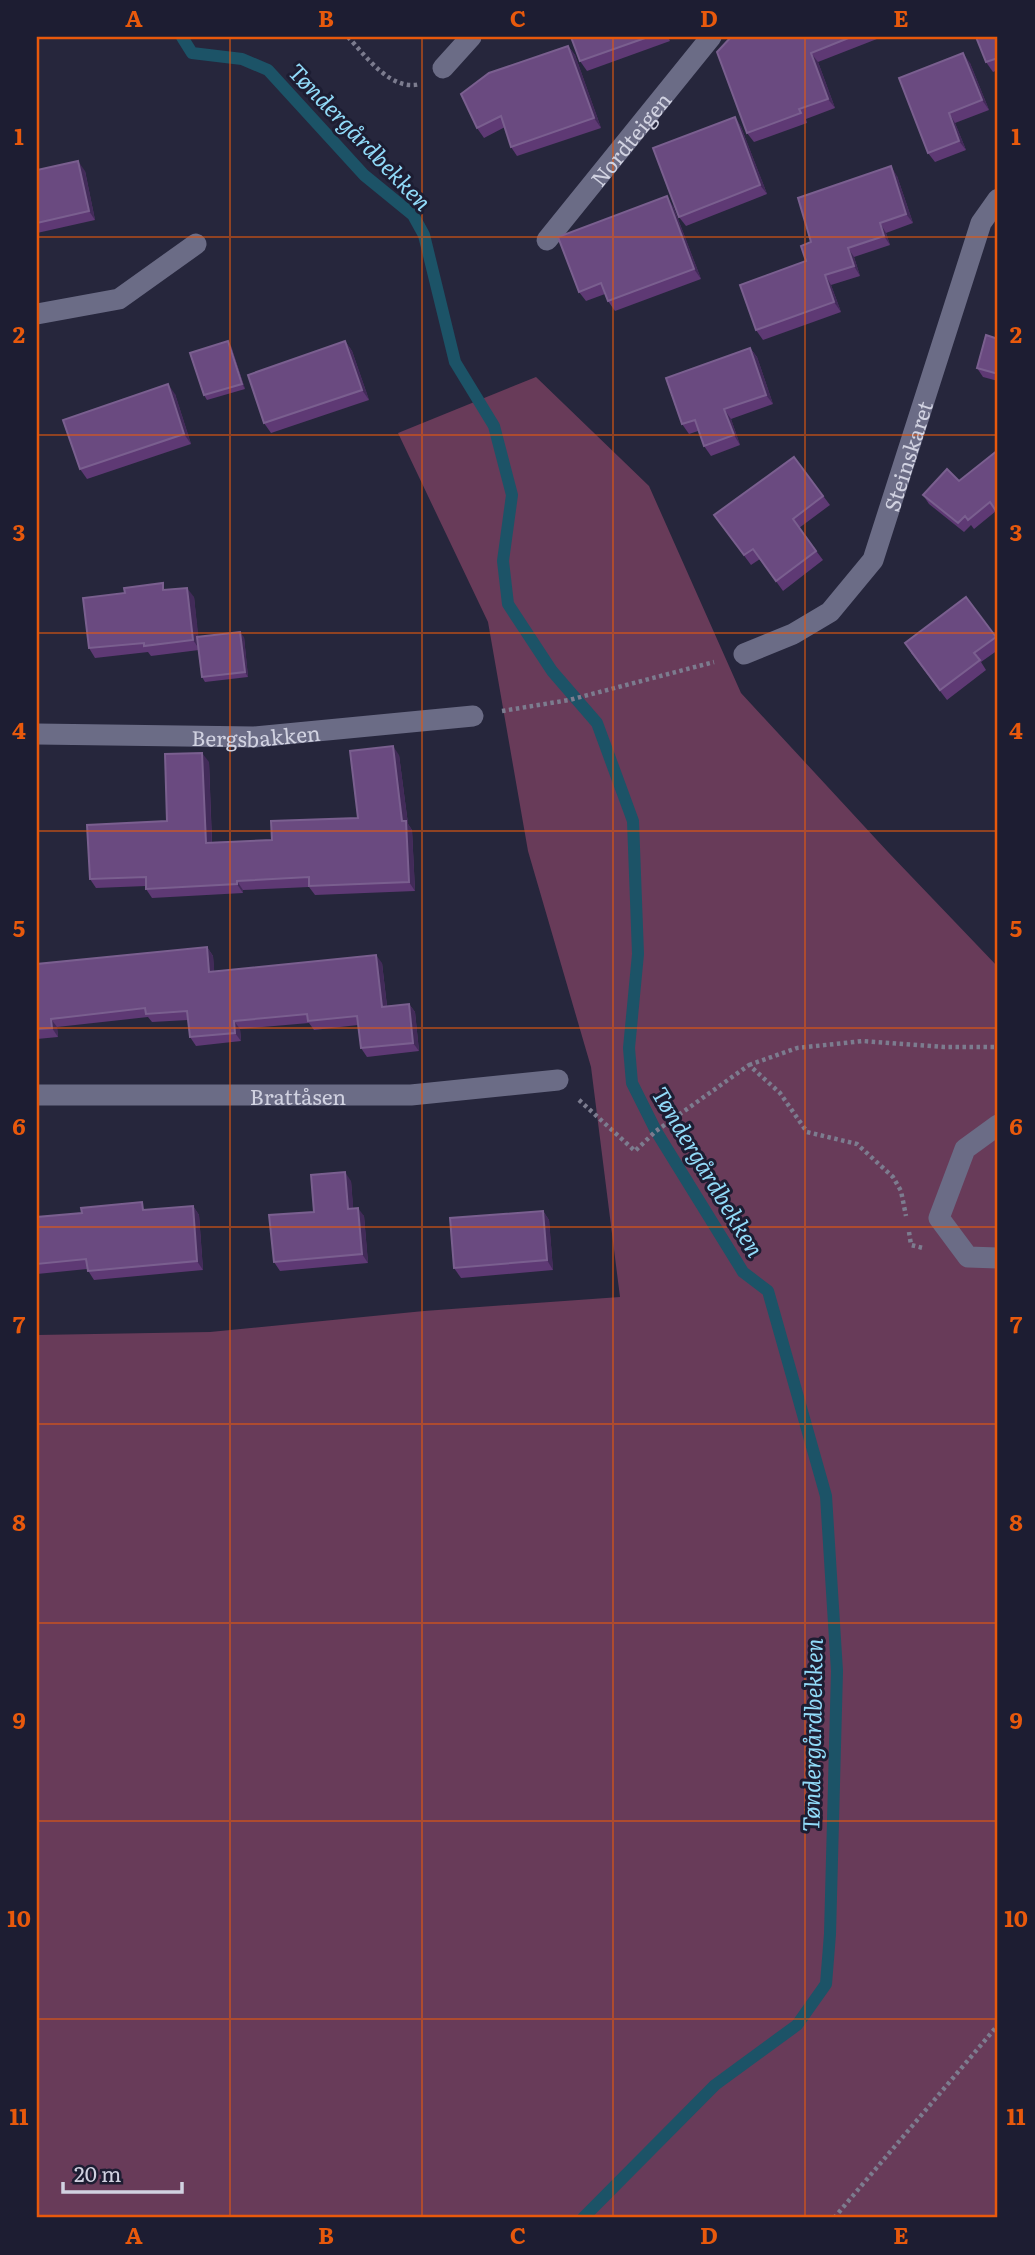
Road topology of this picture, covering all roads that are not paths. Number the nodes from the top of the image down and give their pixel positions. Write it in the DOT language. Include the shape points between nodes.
graph roads {
  1 [pos="471,37"];
  2 [pos="711,37"];
  3 [pos="443,68"];
  4 [pos="998,199"];
  5 [pos="547,240"];
  6 [pos="196,244"];
  7 [pos="37,314"];
  8 [pos="744,654"];
  9 [pos="473,716"];
  10 [pos="37,734"];
  11 [pos="558,1080"];
  12 [pos="37,1095"];
  13 [pos="998,1125"];
  14 [pos="998,1258"];
  1 -- 3 [label="street"];
  2 -- 5 [label="street, Nordteigen"];
  4 -- 8 [label="street, Steinskaret" via="981,223 873,560 830,612 793,635"];
  6 -- 7 [label="street" via="119,299"];
  9 -- 10 [label="street, Bergsbakken" via="254,737"];
  11 -- 12 [label="street, Brattåsen" via="411,1095"];
  13 -- 14 [label="street" via="965,1149 939,1218 968,1257"];
}
